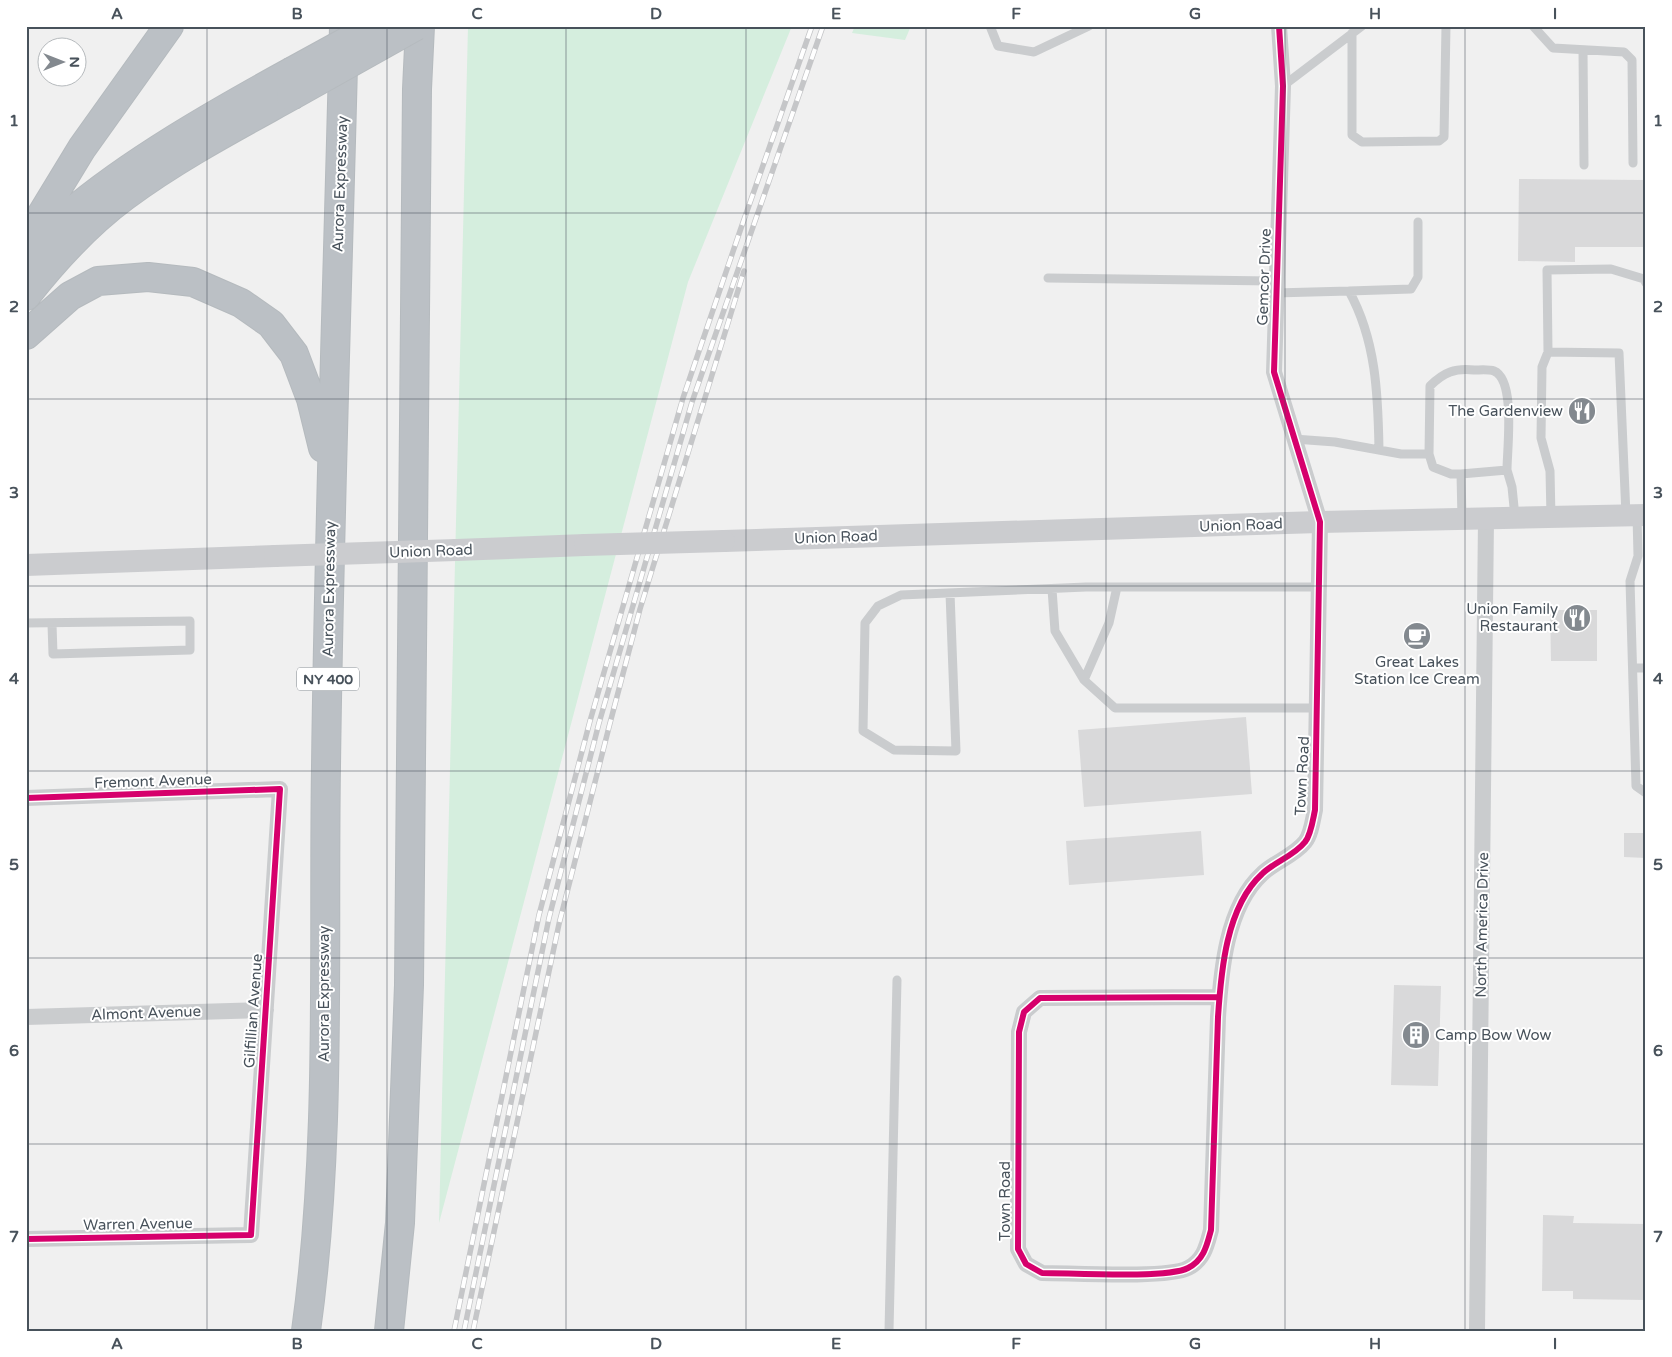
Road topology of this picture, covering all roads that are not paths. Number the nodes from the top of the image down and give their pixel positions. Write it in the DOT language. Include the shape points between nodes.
graph roads {
  1 [pos="169,26"];
  2 [pos="344,26"];
  3 [pos="375,26"];
  4 [pos="416,26"];
  5 [pos="420,26"];
  6 [pos="990,26"];
  7 [pos="1089,26"];
  8 [pos="1279,26"];
  9 [pos="1362,26"];
  10 [pos="1446,26"];
  11 [pos="1533,26"];
  12 [pos="1352,33"];
  13 [pos="1584,50"];
  14 [pos="291,84"];
  15 [pos="1283,86"];
  16 [pos="1633,163"];
  17 [pos="1584,165"];
  18 [pos="1418,222"];
  19 [pos="26,240"];
  20 [pos="26,256"];
  21 [pos="1048,278"];
  22 [pos="1646,283"];
  23 [pos="1276,287"];
  24 [pos="1349,291"];
  25 [pos="26,296"];
  26 [pos="26,335"];
  27 [pos="1548,352"];
  28 [pos="1294,439"];
  29 [pos="1379,448"];
  30 [pos="1429,454"];
  31 [pos="1507,470"];
  32 [pos="1461,474"];
  33 [pos="332,483"];
  34 [pos="1636,515"];
  35 [pos="1551,517"];
  36 [pos="1515,518"];
  37 [pos="1462,519"];
  38 [pos="1486,519"];
  39 [pos="1320,522"];
  40 [pos="26,565"];
  41 [pos="1117,587"];
  42 [pos="1319,587"];
  43 [pos="1052,589"];
  44 [pos="950,593"];
  45 [pos="26,623"];
  46 [pos="52,624"];
  47 [pos="1633,668"];
  48 [pos="1646,668"];
  49 [pos="1084,680"];
  50 [pos="1317,708"];
  51 [pos="280,789"];
  52 [pos="1646,793"];
  53 [pos="26,798"];
  54 [pos="897,980"];
  55 [pos="1219,997"];
  56 [pos="266,1010"];
  57 [pos="26,1017"];
  58 [pos="251,1235"];
  59 [pos="26,1239"];
  60 [pos="306,1331"];
  61 [pos="389,1331"];
  62 [pos="890,1331"];
  63 [pos="1477,1331"];
  1 -- 19 [label="highway" via="82,148"];
  2 -- 33 [label="highway, Aurora Expressway / NY 400"];
  3 -- 14 [label="highway, bridge"];
  4 -- 14 [label="highway, bridge"];
  5 -- 61 [label="highway" via="409,985 400,1223"];
  6 -- 7 [label="lane" via="998,46 1034,52"];
  8 -- 15 [label="street, Gemcor Drive"];
  9 -- 12 [label="lane"];
  10 -- 12 [label="lane" via="1444,137 1439,141 1362,142 1352,135"];
  11 -- 13 [label="lane" via="1554,48"];
  12 -- 15 [label="lane"];
  13 -- 16 [label="lane" via="1624,52 1632,60"];
  13 -- 17 [label="lane"];
  14 -- 20 [label="highway" via="251,94 137,164 67,216"];
  14 -- 25 [label="highway" via="124,196 56,258"];
  15 -- 23 [label="street, Gemcor Drive"];
  18 -- 24 [label="lane" via="1418,277 1411,289"];
  21 -- 23 [label="lane"];
  22 -- 27 [label="lane" via="1644,279 1611,269 1547,270"];
  23 -- 24 [label="lane"];
  23 -- 28 [label="street, Gemcor Drive" via="1274,372"];
  24 -- 29 [label="lane" via="1361,313 1377,381"];
  26 -- 33 [label="highway" via="70,296 98,281 148,277 193,282 241,303 271,324 294,354 311,399"];
  27 -- 34 [label="lane" via="1620,353"];
  27 -- 35 [label="lane" via="1542,367 1540,438 1550,471"];
  28 -- 29 [label="lane"];
  28 -- 39 [label="street, Gemcor Drive"];
  29 -- 30 [label="lane" via="1401,454"];
  30 -- 31 [label="lane" via="1430,386 1440,376 1458,368 1494,371 1503,379 1508,393"];
  30 -- 32 [label="lane" via="1433,467"];
  31 -- 32 [label="lane"];
  31 -- 36 [label="lane"];
  32 -- 37 [label="lane"];
  33 -- 60 [label="highway, Aurora Expressway / NY 400" via="323,1146"];
  34 -- 35 [label="main road, Union Road"];
  34 -- 47 [label="lane" via="1638,556 1630,581"];
  35 -- 36 [label="main road, Union Road"];
  36 -- 38 [label="main road, Union Road"];
  37 -- 38 [label="main road, Union Road"];
  37 -- 39 [label="main road, Union Road"];
  38 -- 63 [label="street, North America Drive"];
  39 -- 40 [label="main road, Union Road, bridge"];
  39 -- 42 [label="street, Town Road"];
  41 -- 42 [label="lane"];
  41 -- 43 [label="lane"];
  41 -- 49 [label="lane" via="1109,623"];
  42 -- 50 [label="street, Town Road"];
  43 -- 44 [label="lane"];
  43 -- 49 [label="lane" via="1055,631"];
  44 -- 44 [label="lane" via="901,596 878,606 865,623 862,731 894,750 956,751"];
  45 -- 46 [label="lane"];
  46 -- 46 [label="lane" via="190,620 190,650 53,654"];
  47 -- 48 [label="lane"];
  47 -- 52 [label="lane" via="1636,786"];
  49 -- 50 [label="lane" via="1116,708"];
  50 -- 55 [label="street, Town Road" via="1315,810 1306,842 1261,874 1241,900 1222,961"];
  51 -- 53 [label="street, Fremont Avenue"];
  51 -- 56 [label="street, Gilfillian Avenue"];
  54 -- 62 [label="lane"];
  55 -- 55 [label="street, Town Road" via="1211,1230 1204,1254 1188,1268 1167,1273 1042,1273 1026,1264 1018,1249 1019,1032 1024,1012 1040,998"];
  56 -- 57 [label="street, Almont Avenue"];
  56 -- 58 [label="street, Gilfillian Avenue"];
  58 -- 59 [label="street, Warren Avenue"];
}
